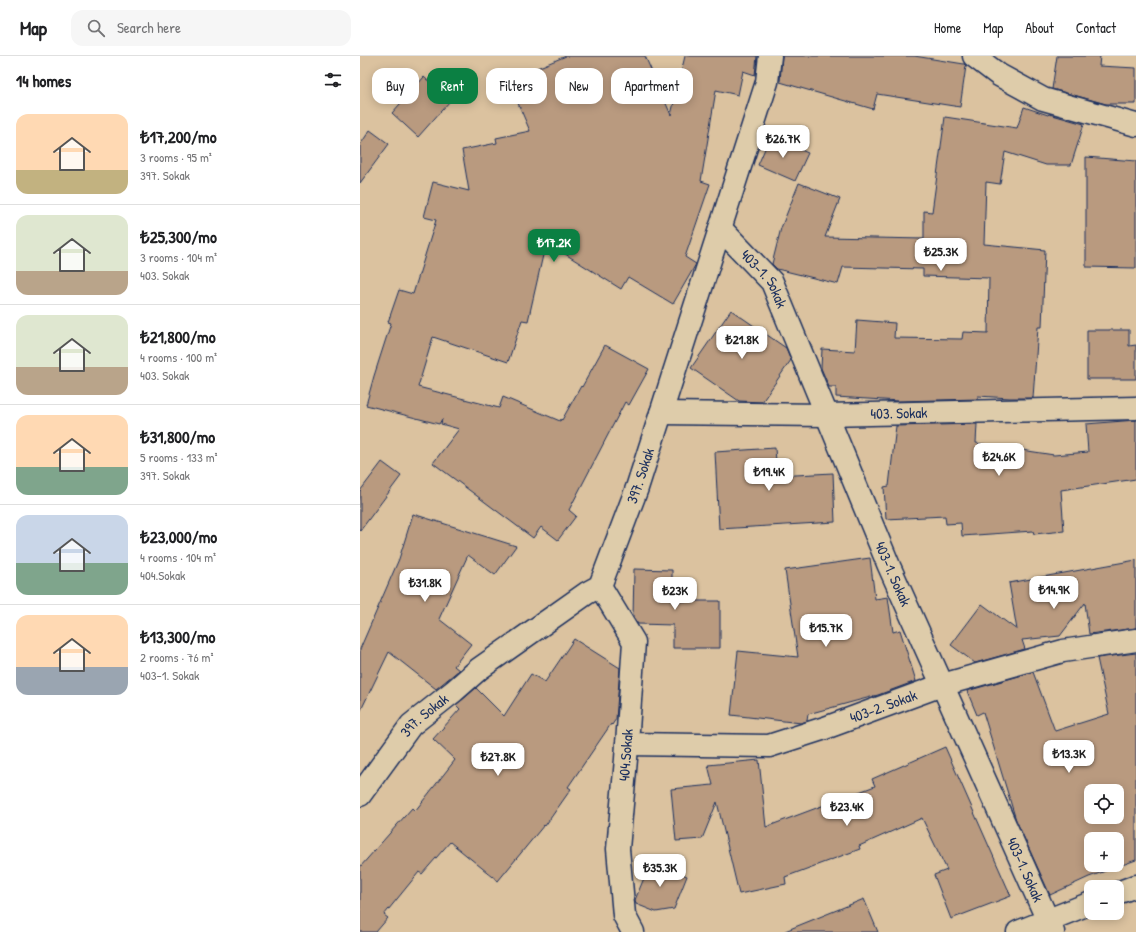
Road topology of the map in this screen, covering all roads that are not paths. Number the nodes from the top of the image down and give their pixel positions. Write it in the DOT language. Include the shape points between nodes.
graph roads {
  1 [pos="770,56"];
  2 [pos="974,56"];
  3 [pos="1136,125"];
  4 [pos="720,228"];
  5 [pos="1136,408"];
  6 [pos="661,413"];
  7 [pos="827,415"];
  8 [pos="600,586"];
  9 [pos="1136,640"];
  10 [pos="942,685"];
  11 [pos="627,744"];
  12 [pos="360,795"];
  13 [pos="1136,886"];
  14 [pos="1124,890"];
  15 [pos="1084,907"];
  16 [pos="1050,926"];
  17 [pos="633,932"];
  18 [pos="1018,932"];
  1 -- 4 [label="street, 397. Sokak" via="767,82"];
  2 -- 3 [label="street" via="999,75 1043,99"];
  4 -- 6 [label="street, 397. Sokak"];
  4 -- 7 [label="street, 403-1. Sokak" via="772,282"];
  5 -- 7 [label="street, 403. Sokak"];
  6 -- 7 [label="street, 403. Sokak"];
  6 -- 8 [label="street, 397. Sokak" via="637,488"];
  7 -- 10 [label="street, 403-1. Sokak" via="889,566"];
  8 -- 11 [label="street, 404.Sokak" via="634,642"];
  8 -- 12 [label="street, 397. Sokak" via="479,669 411,725"];
  9 -- 10 [label="street, 403-2. Sokak" via="1063,651"];
  10 -- 11 [label="street, 403-2. Sokak" via="769,746"];
  10 -- 16 [label="street, 403-1. Sokak"];
  11 -- 17 [label="street, 404.Sokak" via="618,849 624,915"];
  13 -- 14 [label="street"];
  15 -- 16 [label="street"];
  16 -- 18 [label="street"];
}
